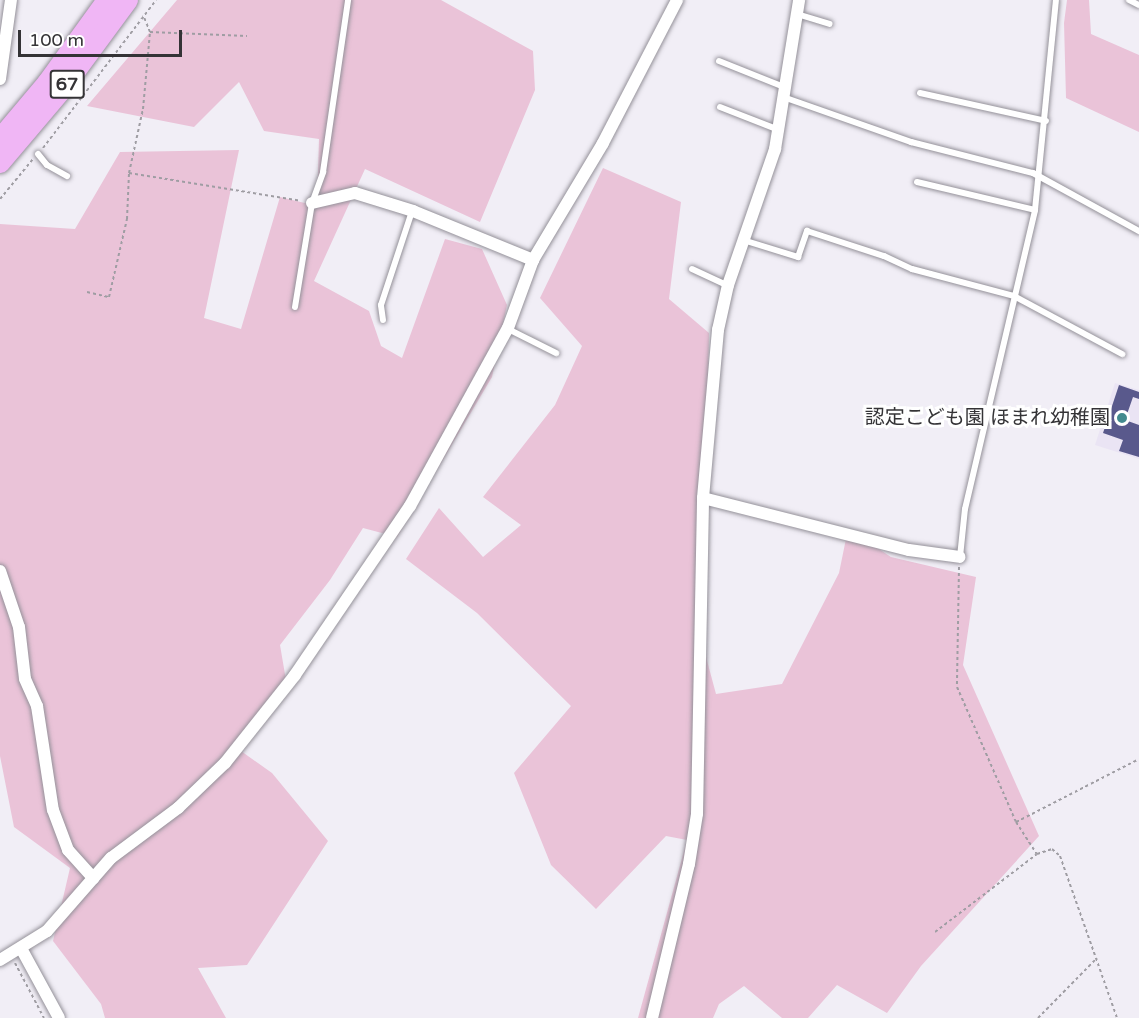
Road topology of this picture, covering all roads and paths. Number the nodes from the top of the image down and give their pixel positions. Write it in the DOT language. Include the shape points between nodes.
graph roads {
  1 [pos="11,0"];
  2 [pos="107,0"];
  3 [pos="128,0"];
  4 [pos="156,0"];
  5 [pos="348,0"];
  6 [pos="677,0"];
  7 [pos="799,0"];
  8 [pos="1056,0"];
  9 [pos="1129,0"];
  10 [pos="1139,5"];
  11 [pos="797,14"];
  12 [pos="143,15"];
  13 [pos="830,24"];
  14 [pos="150,32"];
  15 [pos="247,36"];
  16 [pos="719,61"];
  17 [pos="0,79"];
  18 [pos="787,93"];
  19 [pos="920,93"];
  20 [pos="720,107"];
  21 [pos="1046,121"];
  22 [pos="780,130"];
  23 [pos="0,139"];
  24 [pos="38,154"];
  25 [pos="0,163"];
  26 [pos="129,173"];
  27 [pos="67,177"];
  28 [pos="1040,177"];
  29 [pos="917,182"];
  30 [pos="0,199"];
  31 [pos="312,203"];
  32 [pos="1035,210"];
  33 [pos="413,211"];
  34 [pos="1139,231"];
  35 [pos="743,240"];
  36 [pos="533,260"];
  37 [pos="692,269"];
  38 [pos="728,285"];
  39 [pos="87,292"];
  40 [pos="1014,296"];
  41 [pos="295,307"];
  42 [pos="384,320"];
  43 [pos="508,328"];
  44 [pos="556,353"];
  45 [pos="1122,354"];
  46 [pos="703,498"];
  47 [pos="960,557"];
  48 [pos="0,571"];
  49 [pos="1139,759"];
  50 [pos="1016,822"];
  51 [pos="1037,854"];
  52 [pos="93,878"];
  53 [pos="935,932"];
  54 [pos="11,955"];
  55 [pos="1098,958"];
  56 [pos="44,1018"];
  57 [pos="59,1018"];
  58 [pos="652,1018"];
  59 [pos="1038,1018"];
  60 [pos="1117,1018"];
  1 -- 17 [label="street"];
  2 -- 23 [label="main road, 67" via="47,83"];
  3 -- 25 [label="main road, 67" via="61,91"];
  4 -- 12 [label="path"];
  5 -- 31 [label="lane" via="323,172"];
  6 -- 36 [label="street" via="603,143"];
  7 -- 11 [label="street"];
  8 -- 21 [label="lane"];
  9 -- 10 [label="lane"];
  11 -- 13 [label="lane"];
  11 -- 18 [label="street"];
  12 -- 14 [label="path"];
  12 -- 24 [label="path"];
  14 -- 15 [label="path"];
  14 -- 26 [label="path" via="143,109"];
  16 -- 18 [label="lane"];
  18 -- 22 [label="street"];
  18 -- 28 [label="lane" via="911,142"];
  19 -- 21 [label="lane"];
  20 -- 22 [label="lane"];
  21 -- 28 [label="lane"];
  22 -- 35 [label="street"];
  24 -- 27 [label="lane" via="47,165"];
  24 -- 30 [label="path"];
  26 -- 31 [label="path"];
  26 -- 39 [label="path" via="127,219 109,297"];
  28 -- 32 [label="lane"];
  28 -- 34 [label="lane"];
  29 -- 32 [label="lane"];
  31 -- 33 [label="street" via="355,193"];
  31 -- 41 [label="lane"];
  32 -- 40 [label="lane"];
  33 -- 36 [label="street"];
  33 -- 42 [label="lane" via="381,305"];
  35 -- 38 [label="street"];
  35 -- 40 [label="lane" via="798,257 807,231 912,269"];
  36 -- 43 [label="street"];
  37 -- 38 [label="lane"];
  38 -- 46 [label="street" via="718,330"];
  40 -- 45 [label="lane"];
  40 -- 47 [label="lane" via="965,509"];
  43 -- 44 [label="lane"];
  43 -- 52 [label="street" via="410,506 295,675 225,763 178,808 111,858"];
  46 -- 47 [label="street" via="909,550"];
  46 -- 58 [label="street" via="697,814"];
  47 -- 50 [label="path" via="957,687"];
  48 -- 52 [label="street" via="19,627 25,679 37,706 53,810 68,850"];
  49 -- 50 [label="path"];
  50 -- 51 [label="path"];
  51 -- 53 [label="path"];
  51 -- 55 [label="path" via="1052,849 1060,856"];
  52 -- 54 [label="street" via="47,931"];
  54 -- 56 [label="path"];
  54 -- 57 [label="street"];
  55 -- 59 [label="path"];
  55 -- 60 [label="path"];
}
